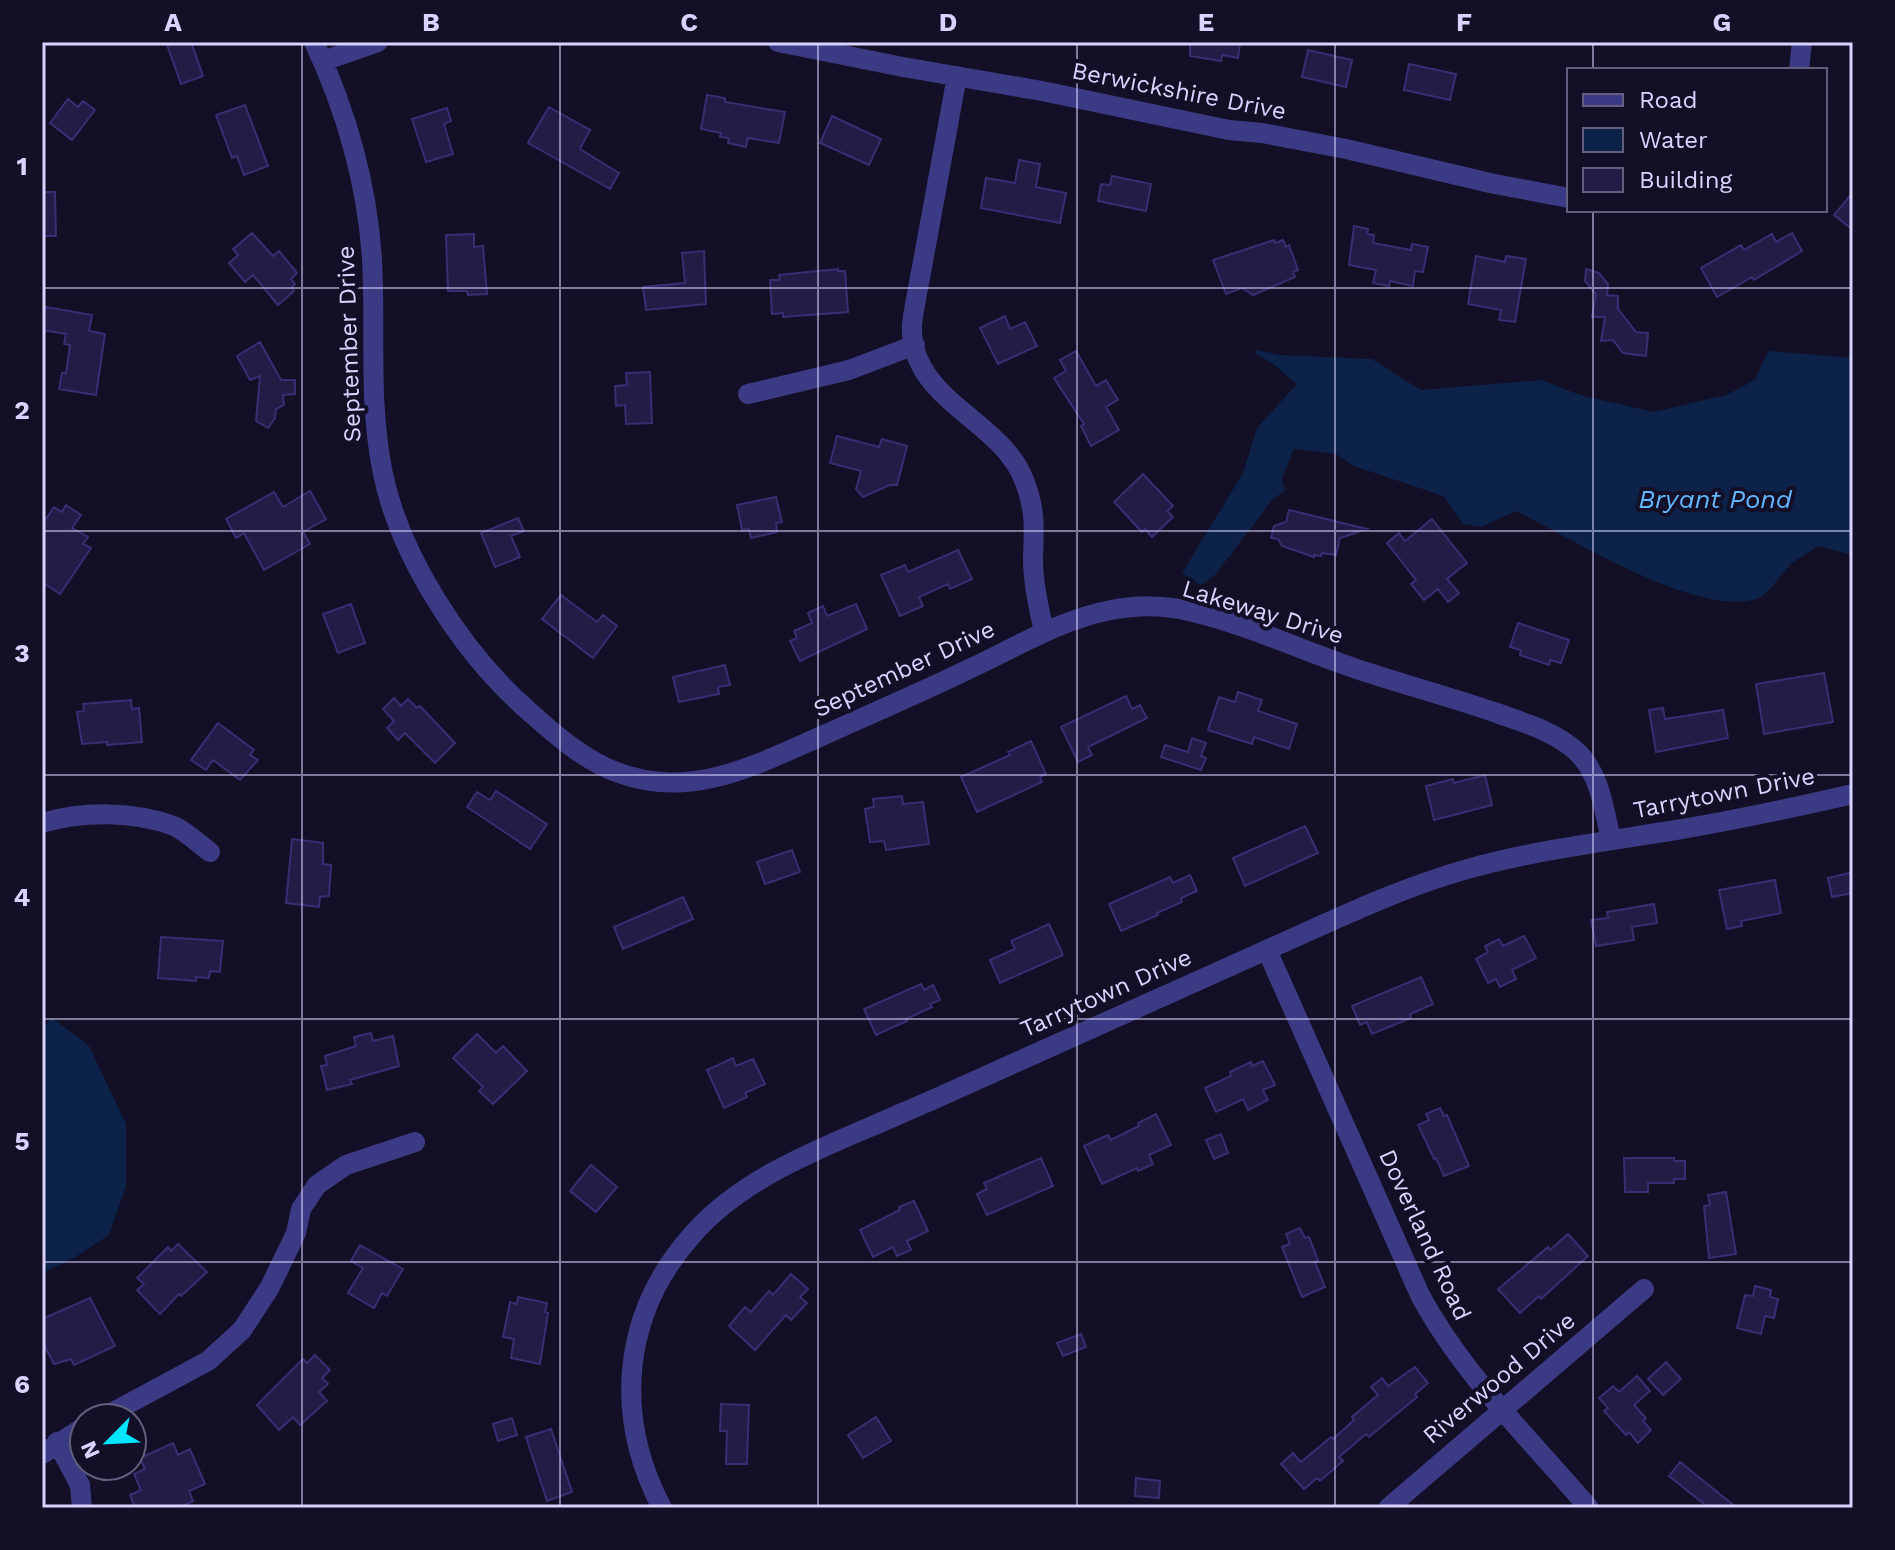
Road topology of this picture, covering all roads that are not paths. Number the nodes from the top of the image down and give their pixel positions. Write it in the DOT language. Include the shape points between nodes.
graph roads {
  1 [pos="314,42"];
  2 [pos="378,42"];
  3 [pos="778,42"];
  4 [pos="1802,42"];
  5 [pos="323,61"];
  6 [pos="1799,68"];
  7 [pos="957,76"];
  8 [pos="1567,198"];
  9 [pos="915,345"];
  10 [pos="748,394"];
  11 [pos="1044,632"];
  12 [pos="1853,794"];
  13 [pos="42,823"];
  14 [pos="1611,840"];
  15 [pos="210,852"];
  16 [pos="1267,950"];
  17 [pos="415,1142"];
  18 [pos="1644,1289"];
  19 [pos="132,1402"];
  20 [pos="1503,1409"];
  21 [pos="68,1437"];
  22 [pos="50,1448"];
  23 [pos="82,1508"];
  24 [pos="662,1508"];
  25 [pos="1388,1508"];
  26 [pos="1589,1508"];
  1 -- 5 [label="street, September Drive"];
  2 -- 5 [label="street"];
  3 -- 7 [label="street, Berwickshire Drive"];
  4 -- 6 [label="street"];
  5 -- 11 [label="street, September Drive" via="360,172 369,223 373,411 388,497 409,549 452,622 519,702 569,745 610,770 653,782 723,777"];
  7 -- 8 [label="street, Berwickshire Drive" via="1332,146"];
  7 -- 9 [label="street" via="917,294"];
  9 -- 10 [label="street" via="849,370"];
  9 -- 11 [label="street" via="937,389 1001,445 1023,476 1035,523 1033,558"];
  11 -- 14 [label="street, Lakeway Drive" via="1115,609 1187,610 1538,728 1580,754 1602,799"];
  12 -- 14 [label="street, Tarrytown Drive"];
  13 -- 15 [label="street" via="64,817 137,816 177,827"];
  14 -- 16 [label="street, Tarrytown Drive" via="1462,870"];
  16 -- 20 [label="street, Doverland Road" via="1420,1295 1450,1345"];
  16 -- 24 [label="street, Tarrytown Drive" via="843,1139 746,1188 714,1212 690,1236 652,1293 633,1351 634,1423"];
  17 -- 19 [label="street" via="346,1165 317,1185 301,1209 296,1233 270,1287 242,1330 208,1361"];
  18 -- 20 [label="street, Riverwood Drive"];
  20 -- 25 [label="street, Riverwood Drive"];
  20 -- 26 [label="street, Doverland Road"];
  21 -- 22 [label="street"];
  22 -- 23 [label="street" via="80,1485"];
}
